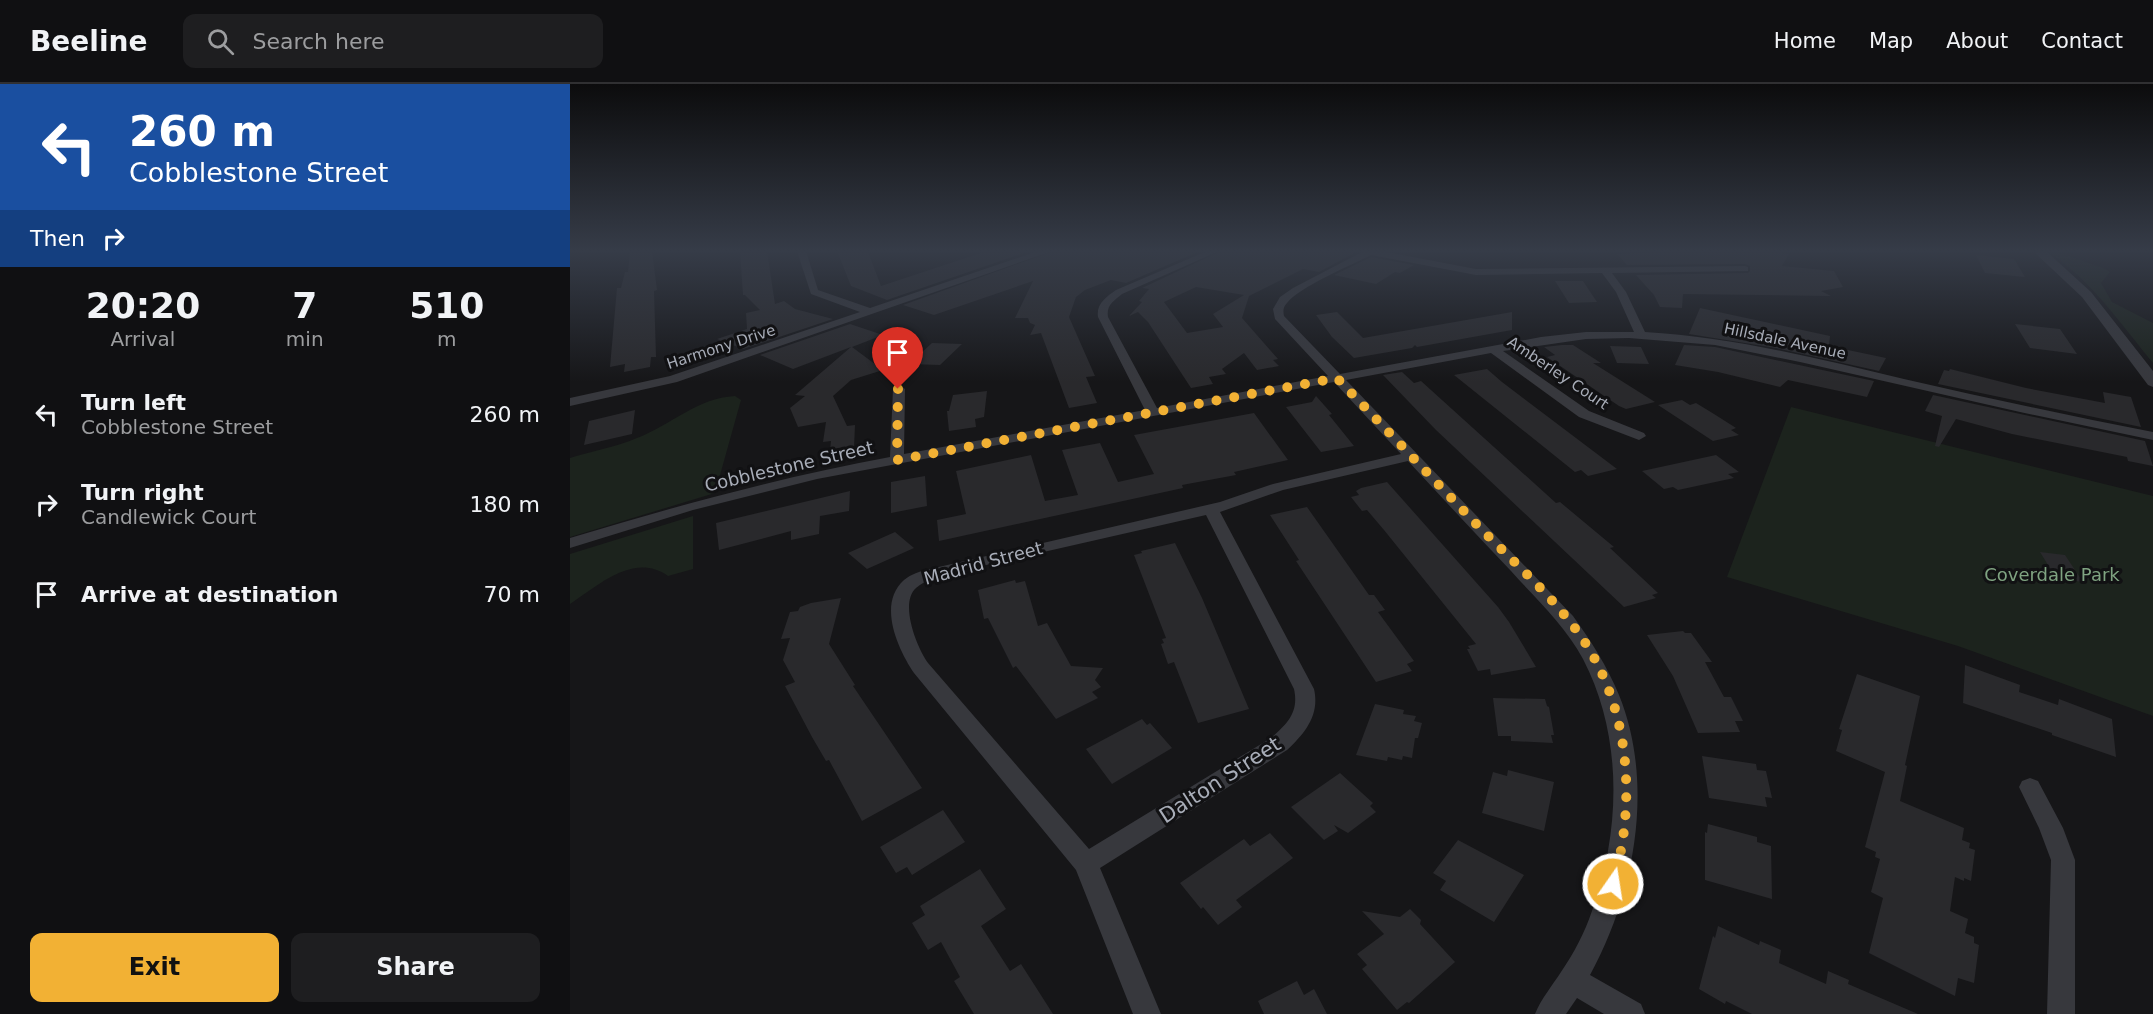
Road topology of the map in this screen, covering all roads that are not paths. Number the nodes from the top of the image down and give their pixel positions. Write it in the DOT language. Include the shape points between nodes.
graph roads {
  1 [pos="821,294"];
  2 [pos="921,294"];
  3 [pos="1116,294"];
  4 [pos="1289,294"];
  5 [pos="1622,294"];
  6 [pos="2086,294"];
  7 [pos="870,312"];
  8 [pos="1640,333"];
  9 [pos="1493,349"];
  10 [pos="1337,378"];
  11 [pos="2153,382"];
  12 [pos="898,389"];
  13 [pos="570,402"];
  14 [pos="1153,412"];
  15 [pos="1639,436"];
  16 [pos="2153,436"];
  17 [pos="1412,456"];
  18 [pos="897,460"];
  19 [pos="1211,509"];
  20 [pos="570,543"];
  21 [pos="2030,787"];
  22 [pos="1086,864"];
  23 [pos="1573,980"];
  24 [pos="1147,1014"];
  25 [pos="1549,1014"];
  26 [pos="1631,1014"];
  27 [pos="2061,1014"];
  1 -- 7 [label="street"];
  2 -- 7 [label="street, Harmony Drive"];
  3 -- 14 [label="street" via="1107,301 1103,317"];
  4 -- 10 [label="street" via="1278,309 1279,317"];
  5 -- 8 [label="street"];
  6 -- 11 [label="street"];
  7 -- 13 [label="street, Harmony Drive" via="673,379"];
  8 -- 9 [label="street, Hillsdale Avenue" via="1566,337"];
  8 -- 16 [label="street, Hillsdale Avenue" via="1757,349"];
  9 -- 10 [label="street, Hillsdale Avenue"];
  9 -- 15 [label="street, Amberley Court" via="1584,414"];
  10 -- 14 [label="street, Cobblestone Street"];
  10 -- 17 [label="street"];
  12 -- 18 [label="street"];
  14 -- 18 [label="street, Cobblestone Street"];
  17 -- 19 [label="street, Madrid Street" via="1278,487"];
  17 -- 23 [label="street" via="1567,620 1590,652 1614,705 1626,767 1622,845 1601,923"];
  18 -- 20 [label="street, Cobblestone Street" via="759,488"];
  19 -- 22 [label="street, Dalton Street" via="1304,689 1307,711 1279,744"];
  19 -- 22 [label="street, Madrid Street" via="933,573 908,587 900,599 906,641 921,668"];
  21 -- 27 [label="street" via="2063,860"];
  22 -- 24 [label="street, Madrid Street"];
  23 -- 25 [label="street"];
  23 -- 26 [label="street"];
}
